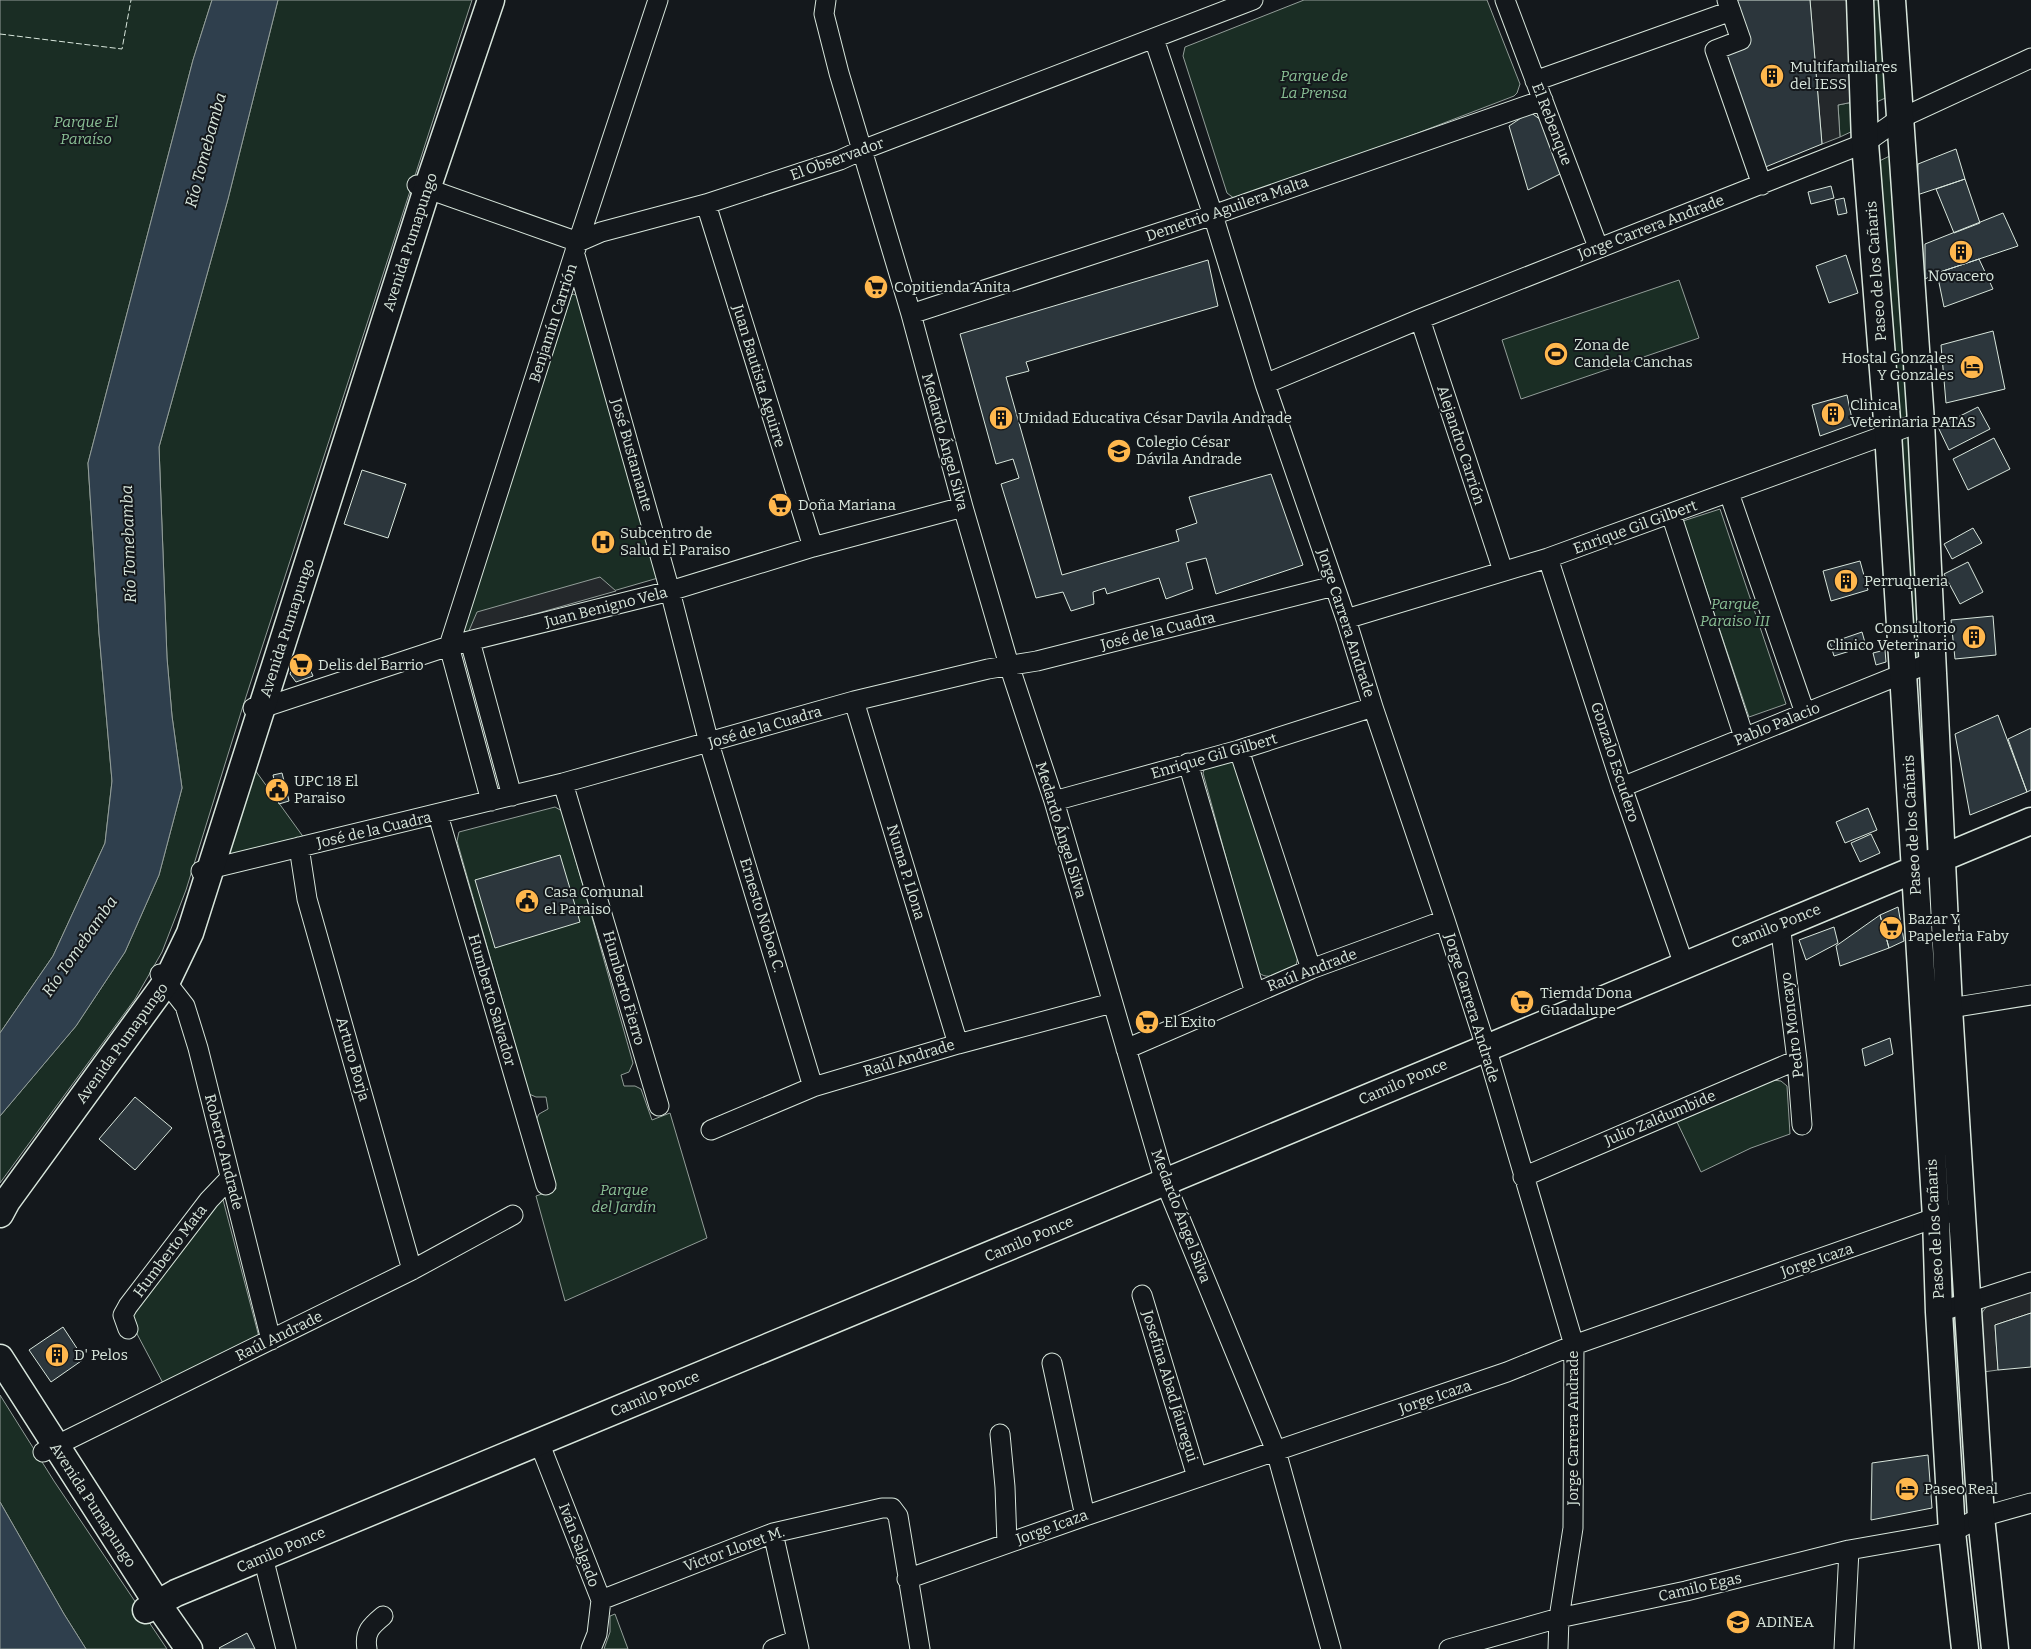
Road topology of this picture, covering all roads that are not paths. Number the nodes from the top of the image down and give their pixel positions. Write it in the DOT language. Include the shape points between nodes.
graph roads {
  1 [pos="491,0"];
  2 [pos="658,0"];
  3 [pos="826,0"];
  4 [pos="1253,0"];
  5 [pos="1505,0"];
  6 [pos="1860,0"];
  7 [pos="1892,0"];
  8 [pos="1729,6"];
  9 [pos="1154,39"];
  10 [pos="2031,58"];
  11 [pos="1535,81"];
  12 [pos="1542,100"];
  13 [pos="1899,119"];
  14 [pos="1865,143"];
  15 [pos="862,150"];
  16 [pos="1762,185"];
  17 [pos="421,187"];
  18 [pos="706,204"];
  19 [pos="1213,215"];
  20 [pos="1598,247"];
  21 [pos="576,248"];
  22 [pos="910,314"];
  23 [pos="1420,319"];
  24 [pos="1265,384"];
  25 [pos="1920,422"];
  26 [pos="1888,433"];
  27 [pos="1729,492"];
  28 [pos="963,507"];
  29 [pos="1671,514"];
  30 [pos="813,547"];
  31 [pos="1548,558"];
  32 [pos="1503,571"];
  33 [pos="1334,586"];
  34 [pos="670,591"];
  35 [pos="1346,619"];
  36 [pos="470,641"];
  37 [pos="449,646"];
  38 [pos="1932,662"];
  39 [pos="1009,665"];
  40 [pos="1903,673"];
  41 [pos="854,701"];
  42 [pos="1373,707"];
  43 [pos="256,708"];
  44 [pos="1804,713"];
  45 [pos="1744,737"];
  46 [pos="709,743"];
  47 [pos="1239,750"];
  48 [pos="1188,763"];
  49 [pos="563,784"];
  50 [pos="1622,787"];
  51 [pos="512,796"];
  52 [pos="491,801"];
  53 [pos="1054,801"];
  54 [pos="438,814"];
  55 [pos="2031,821"];
  56 [pos="299,847"];
  57 [pos="1942,858"];
  58 [pos="204,870"];
  59 [pos="1914,870"];
  60 [pos="1445,920"];
  61 [pos="1780,924"];
  62 [pos="1684,964"];
  63 [pos="1312,969"];
  64 [pos="163,977"];
  65 [pos="1255,993"];
  66 [pos="2031,995"];
  67 [pos="1112,1003"];
  68 [pos="1949,1008"];
  69 [pos="1922,1013"];
  70 [pos="958,1044"];
  71 [pos="1486,1047"];
  72 [pos="1126,1049"];
  73 [pos="1797,1060"];
  74 [pos="813,1087"];
  75 [pos="658,1106"];
  76 [pos="1802,1125"];
  77 [pos="711,1130"];
  78 [pos="1523,1177"];
  79 [pos="230,1178"];
  80 [pos="1165,1182"];
  81 [pos="546,1185"];
  82 [pos="1961,1209"];
  83 [pos="0,1214"];
  84 [pos="513,1215"];
  85 [pos="1936,1218"];
  86 [pos="412,1270"];
  87 [pos="2031,1282"];
  88 [pos="1142,1295"];
  89 [pos="1967,1304"];
  90 [pos="1939,1312"];
  91 [pos="128,1330"];
  92 [pos="271,1340"];
  93 [pos="1574,1345"];
  94 [pos="0,1358"];
  95 [pos="1052,1363"];
  96 [pos="1000,1434"];
  97 [pos="539,1442"];
  98 [pos="48,1449"];
  99 [pos="1276,1451"];
  100 [pos="1197,1477"];
  101 [pos="2031,1503"];
  102 [pos="1086,1516"];
  103 [pos="1981,1517"];
  104 [pos="1952,1532"];
  105 [pos="773,1533"];
  106 [pos="1007,1543"];
  107 [pos="1850,1550"];
  108 [pos="263,1557"];
  109 [pos="907,1579"];
  110 [pos="601,1600"];
  111 [pos="151,1607"];
  112 [pos="383,1616"];
  113 [pos="1559,1618"];
  114 [pos="798,1644"];
  115 [pos="189,1649"];
  116 [pos="286,1649"];
  117 [pos="367,1649"];
  118 [pos="591,1649"];
  119 [pos="773,1649"];
  120 [pos="920,1649"];
  121 [pos="1331,1649"];
  122 [pos="1449,1649"];
  123 [pos="1558,1649"];
  124 [pos="1844,1649"];
  125 [pos="1964,1649"];
  126 [pos="1995,1649"];
  1 -- 17 [label="main road, Avenida Pumapungo"];
  2 -- 21 [label="street, Benjamín Carrión"];
  3 -- 15 [label="street, Medardo Ángel Silva" via="824,14"];
  4 -- 9 [label="street, El Observador"];
  5 -- 11 [label="street, El Rebenque"];
  6 -- 14 [label="main road, Paseo de los Cañaris"];
  7 -- 13 [label="main road, Paseo de los Cañaris"];
  8 -- 11 [label="street"];
  8 -- 16 [label="street" via="1741,40 1715,50"];
  9 -- 15 [label="street, El Observador"];
  9 -- 19 [label="street, Jorge Carrera Andrade"];
  10 -- 13 [label="street, Jorge Carrera Andrade"];
  11 -- 12 [label="street, El Rebenque"];
  12 -- 19 [label="street, Demetrio Aguilera Malta"];
  12 -- 20 [label="street, El Rebenque"];
  13 -- 14 [label="street, Jorge Carrera Andrade"];
  13 -- 25 [label="main road, Paseo de los Cañaris"];
  14 -- 16 [label="street, Jorge Carrera Andrade"];
  14 -- 26 [label="main road, Paseo de los Cañaris"];
  15 -- 18 [label="street, El Observador"];
  15 -- 22 [label="street, Medardo Ángel Silva"];
  16 -- 20 [label="street, Jorge Carrera Andrade"];
  17 -- 21 [label="street"];
  17 -- 43 [label="main road, Avenida Pumapungo"];
  18 -- 21 [label="street, El Observador" via="601,232"];
  18 -- 30 [label="street, Juan Bautista Aguirre"];
  19 -- 22 [label="street, Demetrio Aguilera Malta"];
  19 -- 24 [label="street, Jorge Carrera Andrade"];
  20 -- 23 [label="street, Jorge Carrera Andrade"];
  21 -- 34 [label="street, José Bustamante"];
  21 -- 37 [label="street, Benjamín Carrión"];
  22 -- 28 [label="street, Medardo Ángel Silva"];
  23 -- 24 [label="street, Jorge Carrera Andrade"];
  23 -- 32 [label="street, Alejandro Carrión"];
  24 -- 33 [label="street, Jorge Carrera Andrade"];
  25 -- 26 [label="street, Enrique Gil Gilbert"];
  25 -- 38 [label="main road, Paseo de los Cañaris"];
  26 -- 27 [label="street, Enrique Gil Gilbert"];
  26 -- 40 [label="main road, Paseo de los Cañaris"];
  27 -- 29 [label="street, Enrique Gil Gilbert"];
  27 -- 44 [label="street"];
  28 -- 30 [label="street, Juan Benigno Vela"];
  28 -- 39 [label="street, Medardo Ángel Silva"];
  29 -- 31 [label="street, Enrique Gil Gilbert"];
  29 -- 45 [label="street"];
  30 -- 34 [label="street, Juan Benigno Vela"];
  31 -- 32 [label="street, Enrique Gil Gilbert"];
  31 -- 50 [label="street, Gonzalo Escudero"];
  32 -- 35 [label="street, Enrique Gil Gilbert"];
  33 -- 35 [label="street, Jorge Carrera Andrade"];
  33 -- 39 [label="street, José de la Cuadra" via="1037,661"];
  34 -- 36 [label="street, Juan Benigno Vela"];
  34 -- 46 [label="street, José Bustamante"];
  35 -- 42 [label="street, Jorge Carrera Andrade"];
  36 -- 37 [label="street, Juan Benigno Vela"];
  36 -- 51 [label="street"];
  37 -- 43 [label="street, Juan Benigno Vela"];
  37 -- 52 [label="street"];
  38 -- 40 [label="street, Pablo Palacio"];
  38 -- 57 [label="main road, Paseo de los Cañaris"];
  39 -- 41 [label="street, José de la Cuadra"];
  39 -- 53 [label="street, Medardo Ángel Silva"];
  40 -- 44 [label="street, Pablo Palacio"];
  40 -- 59 [label="main road, Paseo de los Cañaris"];
  41 -- 46 [label="street, José de la Cuadra"];
  41 -- 70 [label="street, Numa P. Llona"];
  42 -- 47 [label="street, Enrique Gil Gilbert"];
  42 -- 60 [label="street, Jorge Carrera Andrade"];
  43 -- 58 [label="main road, Avenida Pumapungo"];
  44 -- 45 [label="street, Pablo Palacio"];
  45 -- 50 [label="street, Pablo Palacio"];
  46 -- 49 [label="street, José de la Cuadra"];
  46 -- 74 [label="street, Ernesto Noboa C."];
  47 -- 48 [label="street, Enrique Gil Gilbert"];
  47 -- 63 [label="street"];
  48 -- 53 [label="street, Enrique Gil Gilbert"];
  48 -- 65 [label="street"];
  49 -- 51 [label="street, José de la Cuadra"];
  49 -- 75 [label="street, Humberto Fierro"];
  50 -- 62 [label="street, Gonzalo Escudero"];
  51 -- 52 [label="street, José de la Cuadra"];
  52 -- 54 [label="street, José de la Cuadra"];
  53 -- 67 [label="street, Medardo Ángel Silva"];
  54 -- 56 [label="street, José de la Cuadra"];
  54 -- 81 [label="street, Humberto Salvador"];
  55 -- 57 [label="main road, Camilo Ponce"];
  56 -- 58 [label="street, José de la Cuadra"];
  56 -- 86 [label="street, Arturo Borja" via="307,899"];
  57 -- 59 [label="main road, Camilo Ponce"];
  57 -- 68 [label="main road, Paseo de los Cañaris"];
  58 -- 64 [label="main road, Avenida Pumapungo" via="190,933"];
  59 -- 61 [label="main road, Camilo Ponce"];
  59 -- 69 [label="main road, Paseo de los Cañaris"];
  60 -- 63 [label="street, Raúl Andrade"];
  60 -- 71 [label="street, Jorge Carrera Andrade"];
  61 -- 62 [label="main road, Camilo Ponce"];
  61 -- 73 [label="street, Pedro Moncayo"];
  62 -- 71 [label="main road, Camilo Ponce"];
  63 -- 65 [label="street, Raúl Andrade"];
  64 -- 79 [label="street, Roberto Andrade" via="185,1006"];
  64 -- 83 [label="main road, Avenida Pumapungo"];
  65 -- 72 [label="street, Raúl Andrade"];
  66 -- 68 [label="street"];
  67 -- 70 [label="street, Raúl Andrade"];
  67 -- 72 [label="street, Medardo Ángel Silva"];
  68 -- 69 [label="street"];
  68 -- 82 [label="main road, Paseo de los Cañaris"];
  69 -- 85 [label="main road, Paseo de los Cañaris"];
  70 -- 74 [label="street, Raúl Andrade"];
  71 -- 78 [label="street, Jorge Carrera Andrade"];
  71 -- 80 [label="main road, Camilo Ponce"];
  72 -- 80 [label="street, Medardo Ángel Silva"];
  73 -- 76 [label="street, Pedro Moncayo"];
  73 -- 78 [label="street, Julio Zaldumbide"];
  74 -- 77 [label="street, Raúl Andrade"];
  78 -- 93 [label="street, Jorge Carrera Andrade"];
  79 -- 91 [label="street, Humberto Mata" via="209,1200 128,1306 123,1315"];
  79 -- 92 [label="street, Roberto Andrade"];
  80 -- 97 [label="main road, Camilo Ponce"];
  80 -- 99 [label="street, Medardo Ángel Silva"];
  82 -- 85 [label="street, Jorge Icaza"];
  82 -- 89 [label="main road, Paseo de los Cañaris"];
  84 -- 86 [label="street, Raúl Andrade"];
  85 -- 90 [label="main road, Paseo de los Cañaris"];
  85 -- 93 [label="street, Jorge Icaza"];
  86 -- 92 [label="street, Raúl Andrade"];
  87 -- 89 [label="street"];
  88 -- 100 [label="street, Josefina Abad Jáuregui"];
  89 -- 90 [label="street"];
  89 -- 103 [label="main road, Paseo de los Cañaris"];
  90 -- 104 [label="main road, Paseo de los Cañaris"];
  92 -- 98 [label="street, Raúl Andrade"];
  93 -- 99 [label="street, Jorge Icaza" via="1507,1372"];
  93 -- 113 [label="street, Jorge Carrera Andrade" via="1573,1528"];
  94 -- 98 [label="main road, Avenida Pumapungo"];
  95 -- 102 [label="street"];
  96 -- 106 [label="street"];
  97 -- 108 [label="main road, Camilo Ponce"];
  97 -- 110 [label="street, Iván Salgado"];
  98 -- 111 [label="main road, Avenida Pumapungo"];
  99 -- 100 [label="street, Jorge Icaza"];
  99 -- 121 [label="street, Medardo Ángel Silva"];
  100 -- 102 [label="street, Jorge Icaza"];
  101 -- 103 [label="street, Camilo Egas"];
  102 -- 106 [label="street, Jorge Icaza"];
  103 -- 104 [label="street, Camilo Egas"];
  103 -- 126 [label="main road, Paseo de los Cañaris"];
  104 -- 107 [label="street, Camilo Egas"];
  104 -- 125 [label="main road, Paseo de los Cañaris"];
  105 -- 109 [label="street, Victor Lloret M." via="892,1508 898,1516"];
  105 -- 110 [label="street, Victor Lloret M."];
  105 -- 114 [label="street"];
  106 -- 109 [label="street, Jorge Icaza"];
  107 -- 113 [label="street, Camilo Egas" via="1686,1591"];
  107 -- 124 [label="street"];
  108 -- 111 [label="main road, Camilo Ponce" via="176,1593"];
  108 -- 116 [label="street"];
  109 -- 120 [label="street"];
  110 -- 118 [label="street, Iván Salgado" via="597,1634"];
  111 -- 115 [label="main road, Avenida Pumapungo"];
  112 -- 117 [label="street" via="368,1628"];
  113 -- 122 [label="street, Camilo Egas"];
  113 -- 123 [label="street, Jorge Carrera Andrade"];
  114 -- 119 [label="street"];
}
